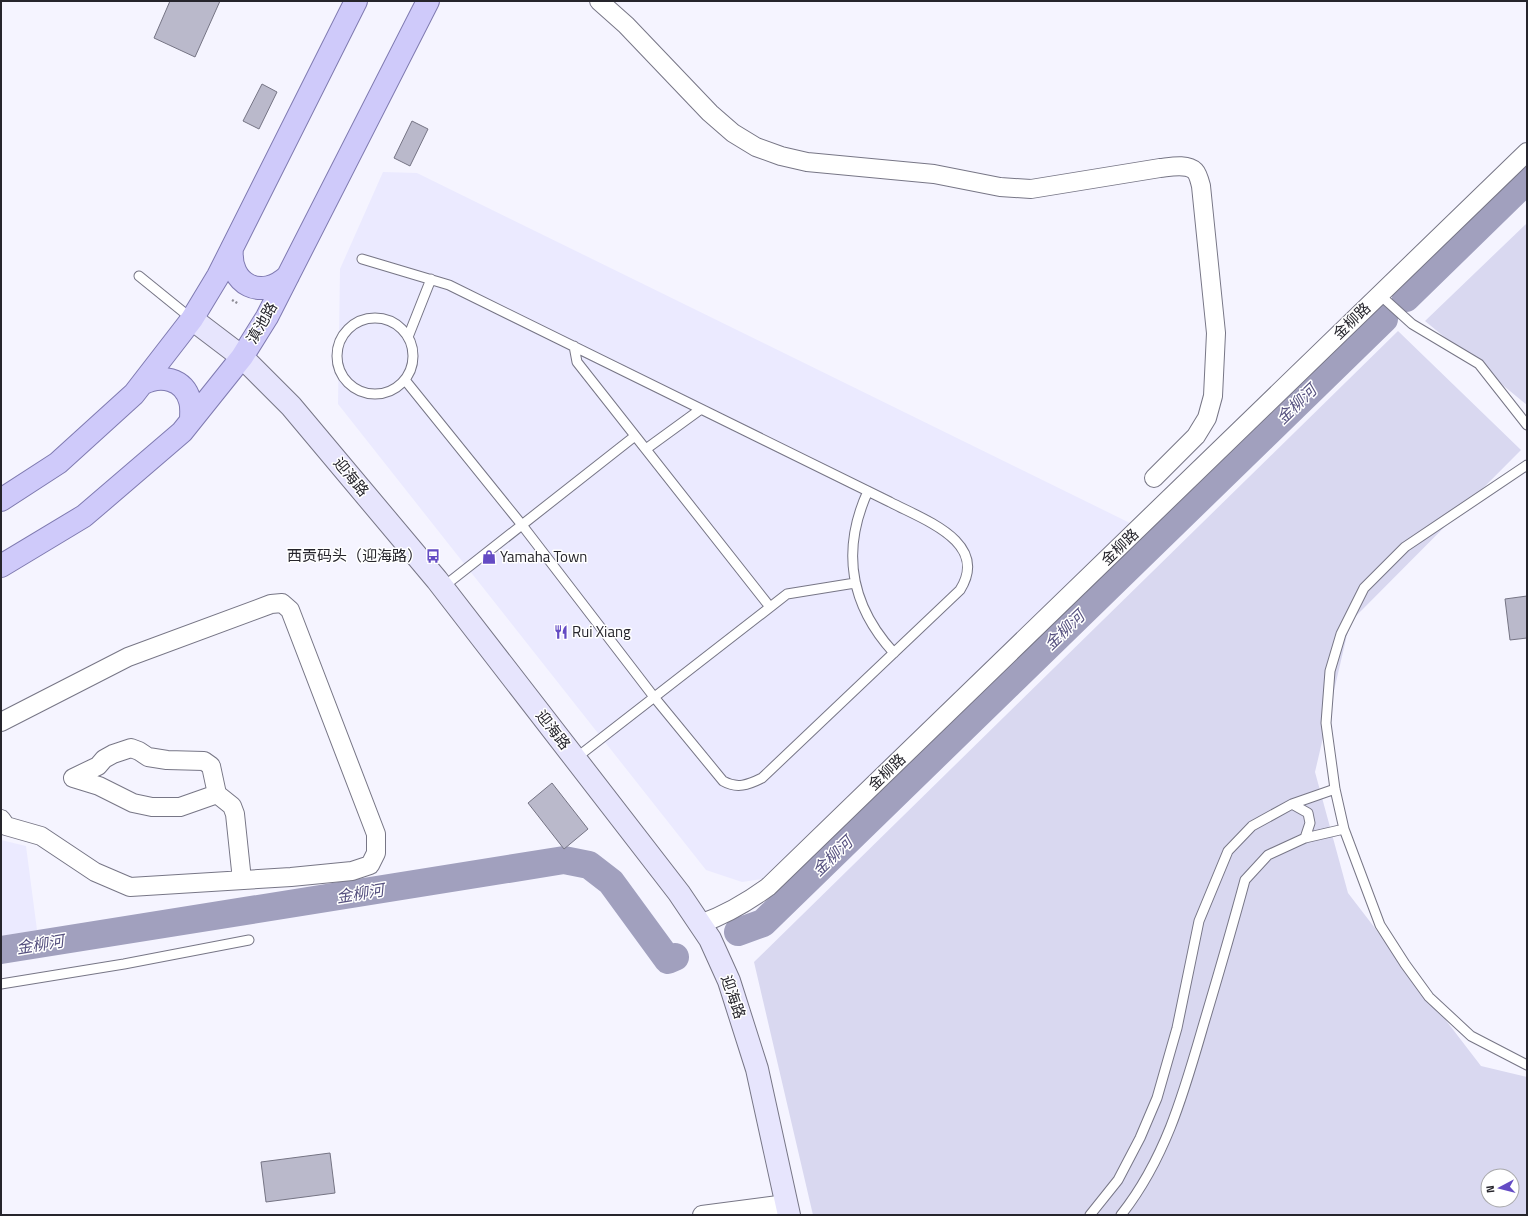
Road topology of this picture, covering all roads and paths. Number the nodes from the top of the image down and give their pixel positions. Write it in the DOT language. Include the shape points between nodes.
graph roads {
  1 [pos="356,1"];
  2 [pos="428,1"];
  3 [pos="599,1"];
  4 [pos="1527,152"];
  5 [pos="232,248"];
  6 [pos="362,259"];
  7 [pos="139,276"];
  8 [pos="288,276"];
  9 [pos="431,279"];
  10 [pos="1380,295"];
  11 [pos="232,300"];
  12 [pos="239,304"];
  13 [pos="192,319"];
  14 [pos="408,337"];
  15 [pos="574,346"];
  16 [pos="242,357"];
  17 [pos="405,380"];
  18 [pos="142,384"];
  19 [pos="701,409"];
  20 [pos="192,420"];
  21 [pos="1527,425"];
  22 [pos="636,436"];
  23 [pos="646,449"];
  24 [pos="1527,465"];
  25 [pos="1154,478"];
  26 [pos="868,491"];
  27 [pos="1,500"];
  28 [pos="522,525"];
  29 [pos="1,566"];
  30 [pos="855,583"];
  31 [pos="442,587"];
  32 [pos="770,607"];
  33 [pos="894,653"];
  34 [pos="654,697"];
  35 [pos="1,722"];
  36 [pos="576,758"];
  37 [pos="1335,789"];
  38 [pos="217,794"];
  39 [pos="1292,804"];
  40 [pos="1,819"];
  41 [pos="1344,829"];
  42 [pos="1305,838"];
  43 [pos="242,880"];
  44 [pos="700,924"];
  45 [pos="249,940"];
  46 [pos="1,984"];
  47 [pos="1527,1065"];
  48 [pos="788,1209"];
  49 [pos="702,1215"];
  50 [pos="1090,1215"];
  51 [pos="1121,1215"];
  1 -- 5 [label="main road"];
  2 -- 8 [label="main road, 滇池路"];
  3 -- 25 [label="street" via="733,133 756,147 781,156 808,162 934,174 1000,187 1031,189 1160,168 1181,167 1196,172 1202,186 1216,333 1213,396 1206,418 1196,436"];
  4 -- 10 [label="street, 金柳路"];
  5 -- 8 [label="main road" via="232,262 236,274 249,285 266,288 274,286"];
  5 -- 13 [label="main road"];
  6 -- 9 [label="lane"];
  7 -- 13 [label="lane"];
  8 -- 16 [label="main road, 滇池路"];
  9 -- 14 [label="lane"];
  9 -- 15 [label="lane" via="449,285"];
  10 -- 21 [label="lane" via="1412,324 1479,364"];
  10 -- 44 [label="street, 金柳路" via="768,887 745,904"];
  11 -- 12 [label="path"];
  13 -- 16 [label="street, 迎海路"];
  13 -- 18 [label="main road"];
  14 -- 17 [label="lane" via="413,360 410,373"];
  14 -- 17 [label="lane" via="403,330 387,320 369,318 345,332 340,340 336,358 342,376 354,389 363,393 372,395 390,392"];
  15 -- 19 [label="lane"];
  15 -- 22 [label="lane" via="578,362"];
  16 -- 20 [label="main road, 滇池路"];
  16 -- 31 [label="street, 迎海路" via="291,406"];
  17 -- 28 [label="lane"];
  18 -- 20 [label="main road" via="158,378 174,381 187,393"];
  18 -- 27 [label="main road" via="58,463"];
  19 -- 23 [label="lane"];
  19 -- 26 [label="lane"];
  20 -- 29 [label="main road, 滇池路" via="182,432 84,516"];
  22 -- 23 [label="lane"];
  22 -- 28 [label="lane"];
  23 -- 32 [label="lane"];
  24 -- 37 [label="lane" via="1405,547 1364,588 1341,634 1330,671 1326,724"];
  26 -- 30 [label="lane" via="854,536"];
  26 -- 33 [label="lane" via="937,527 954,539 964,550 969,564 966,580 960,590"];
  28 -- 31 [label="lane"];
  28 -- 34 [label="lane"];
  30 -- 32 [label="lane" via="787,594"];
  30 -- 33 [label="lane" via="873,628"];
  31 -- 36 [label="street, 迎海路"];
  32 -- 34 [label="lane"];
  33 -- 34 [label="lane" via="762,778 750,784 734,785 723,781"];
  34 -- 36 [label="lane"];
  35 -- 43 [label="street" via="128,657 271,604 282,603 290,610 376,834 376,853 370,865 352,871"];
  36 -- 44 [label="street, 迎海路" via="667,876"];
  37 -- 39 [label="lane"];
  37 -- 41 [label="lane"];
  38 -- 38 [label="street" via="211,766 204,760 148,757 131,748 113,754 98,766 73,778 99,786 133,803 152,807 180,807"];
  38 -- 43 [label="street" via="232,806 235,814"];
  39 -- 42 [label="lane" via="1308,813 1310,823"];
  39 -- 50 [label="lane" via="1252,826 1228,851 1199,921 1177,1028 1157,1098 1118,1180"];
  40 -- 43 [label="street" via="6,826 41,836 95,872 130,887"];
  41 -- 42 [label="lane"];
  41 -- 47 [label="lane" via="1380,925 1430,997 1472,1036"];
  42 -- 51 [label="lane" via="1268,855 1245,880 1180,1106 1163,1147 1139,1193"];
  44 -- 48 [label="street, 迎海路" via="729,980 757,1069"];
  45 -- 46 [label="lane"];
  48 -- 49 [label="street"];
}
